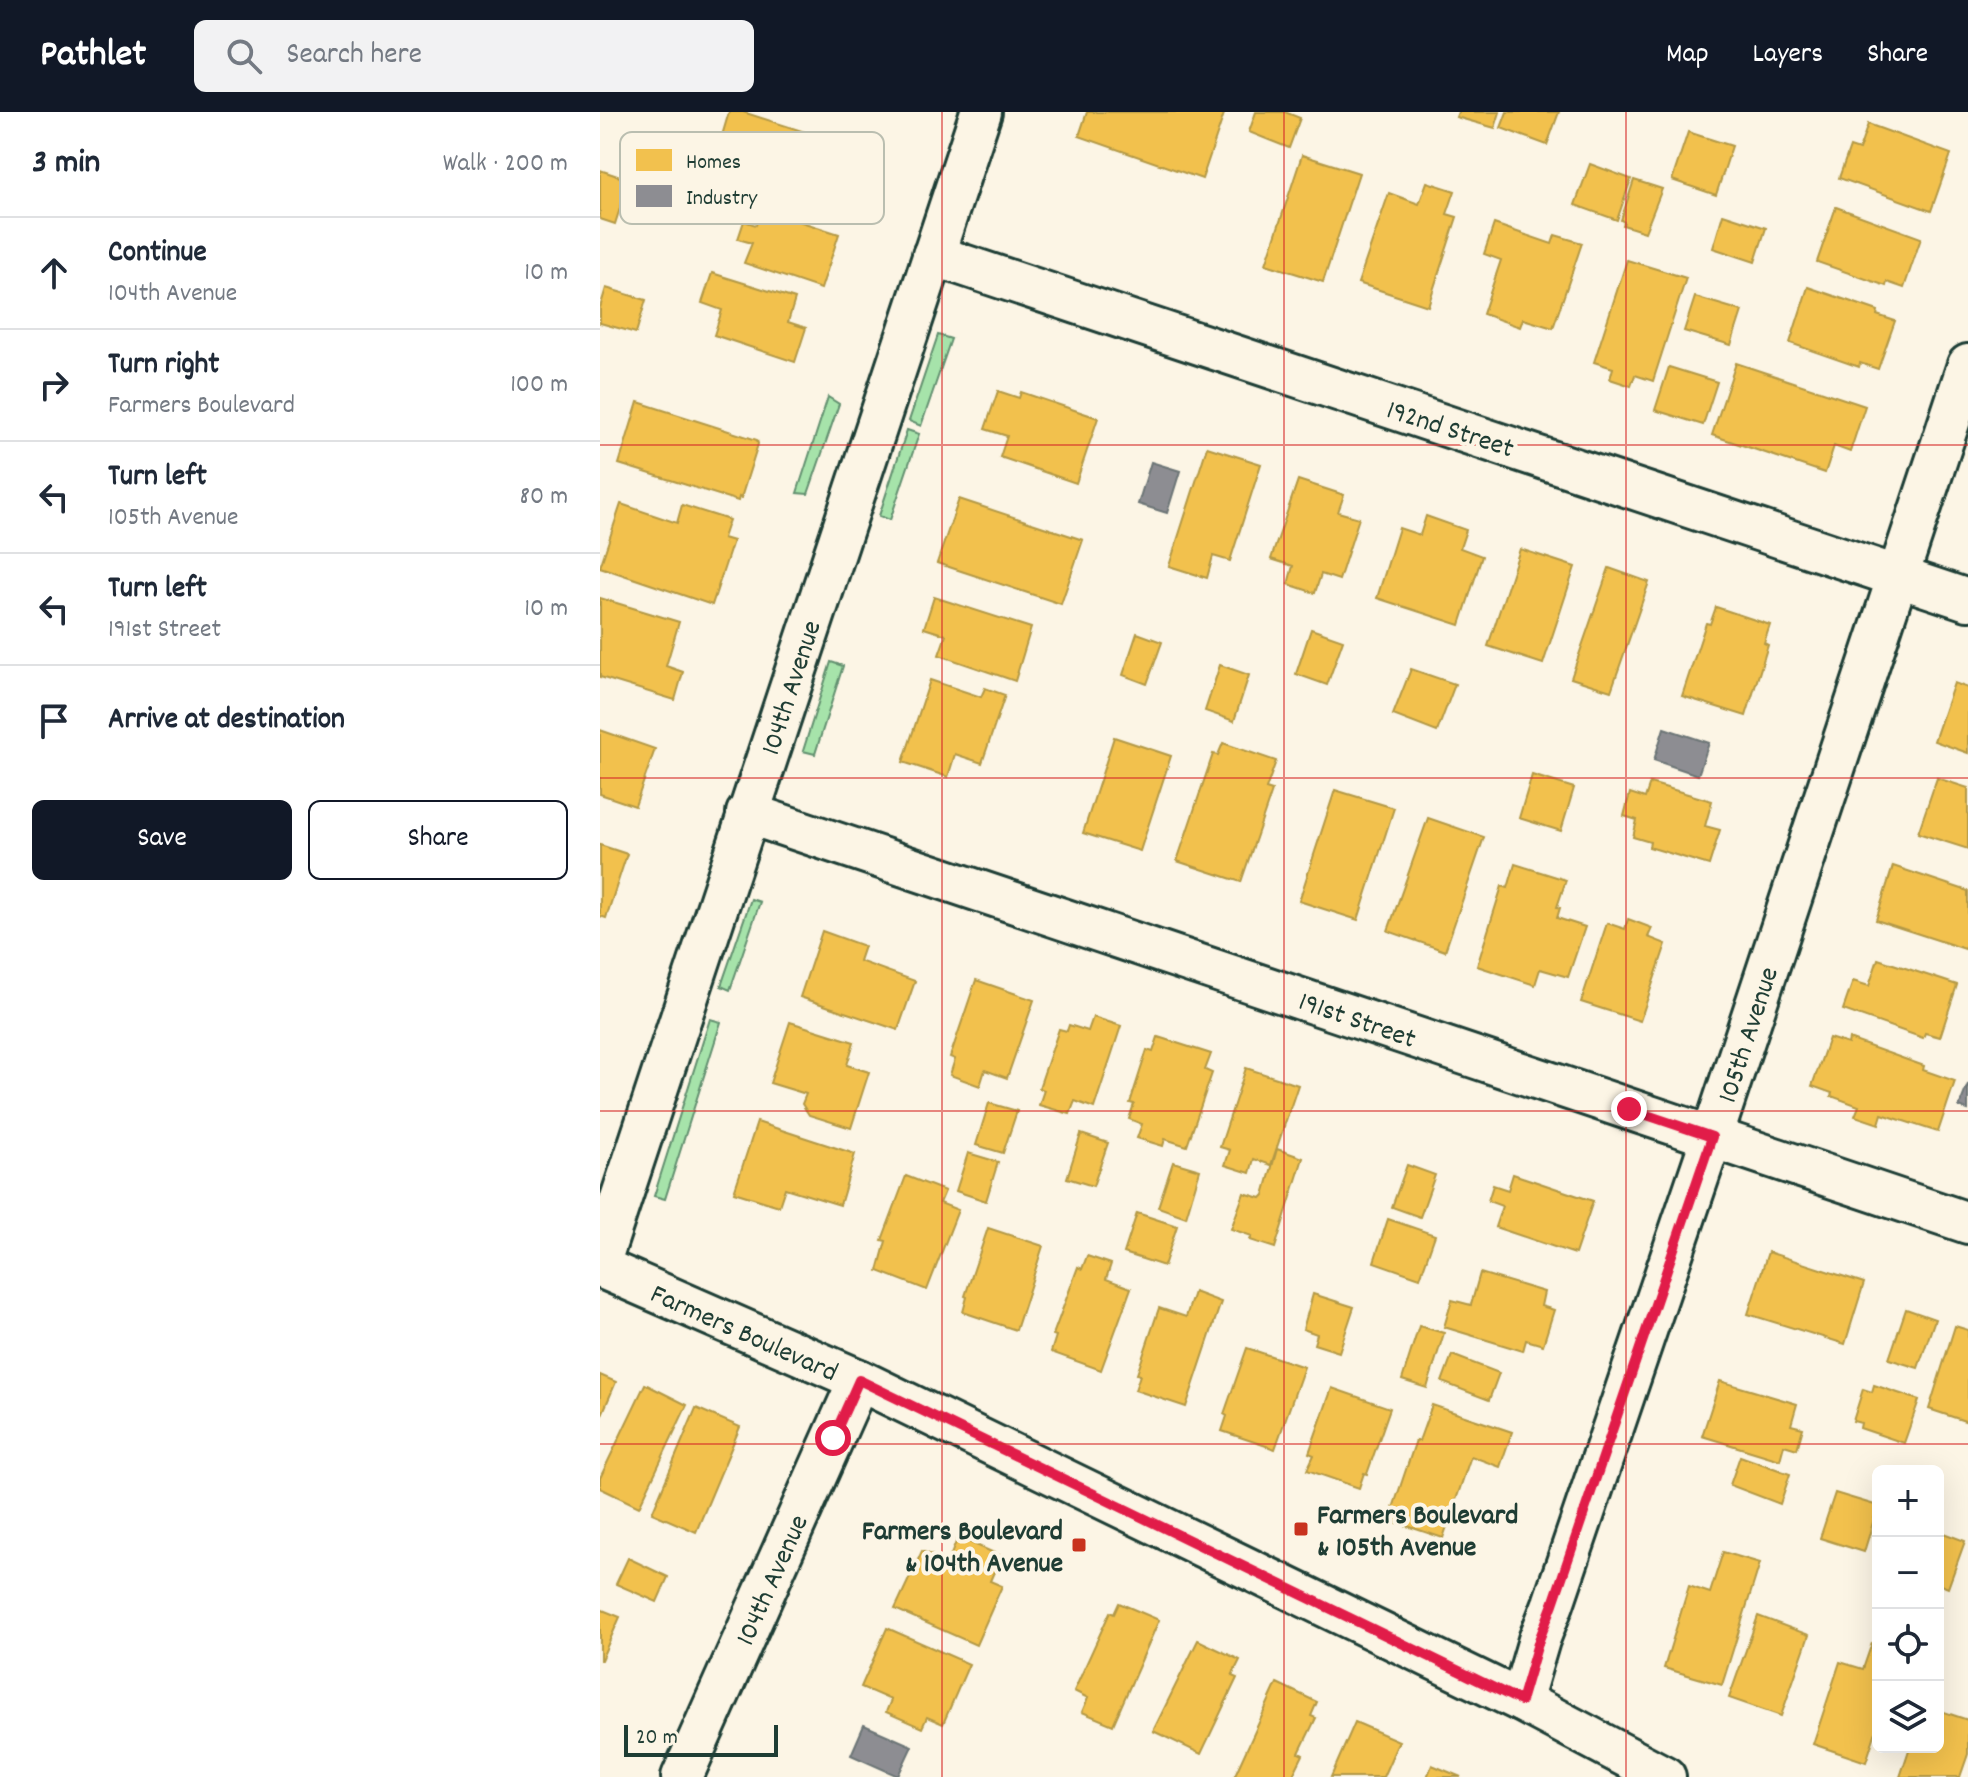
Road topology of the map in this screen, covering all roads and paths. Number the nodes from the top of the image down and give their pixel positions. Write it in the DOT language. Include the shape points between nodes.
graph roads {
  1 [pos="981,112"];
  2 [pos="933,255"];
  3 [pos="1968,365"];
  4 [pos="1897,576"];
  5 [pos="1968,600"];
  6 [pos="747,813"];
  7 [pos="1712,1137"];
  8 [pos="1968,1223"];
  9 [pos="600,1264"];
  10 [pos="859,1380"];
  11 [pos="1521,1701"];
  12 [pos="682,1777"];
  13 [pos="1665,1777"];
  1 -- 2 [label="street, 104th Avenue"];
  2 -- 4 [label="street, 192nd Street"];
  2 -- 6 [label="street, 104th Avenue"];
  3 -- 4 [label="street, 105th Avenue"];
  4 -- 5 [label="street, 192nd Street"];
  4 -- 7 [label="street, 105th Avenue"];
  6 -- 7 [label="street, 191st Street"];
  6 -- 9 [label="street, 104th Avenue"];
  7 -- 8 [label="street, 191st Street"];
  7 -- 11 [label="street, 105th Avenue"];
  9 -- 10 [label="street, Farmers Boulevard"];
  10 -- 11 [label="street, Farmers Boulevard"];
  10 -- 12 [label="street, 104th Avenue"];
  11 -- 13 [label="street, Farmers Boulevard"];
}
